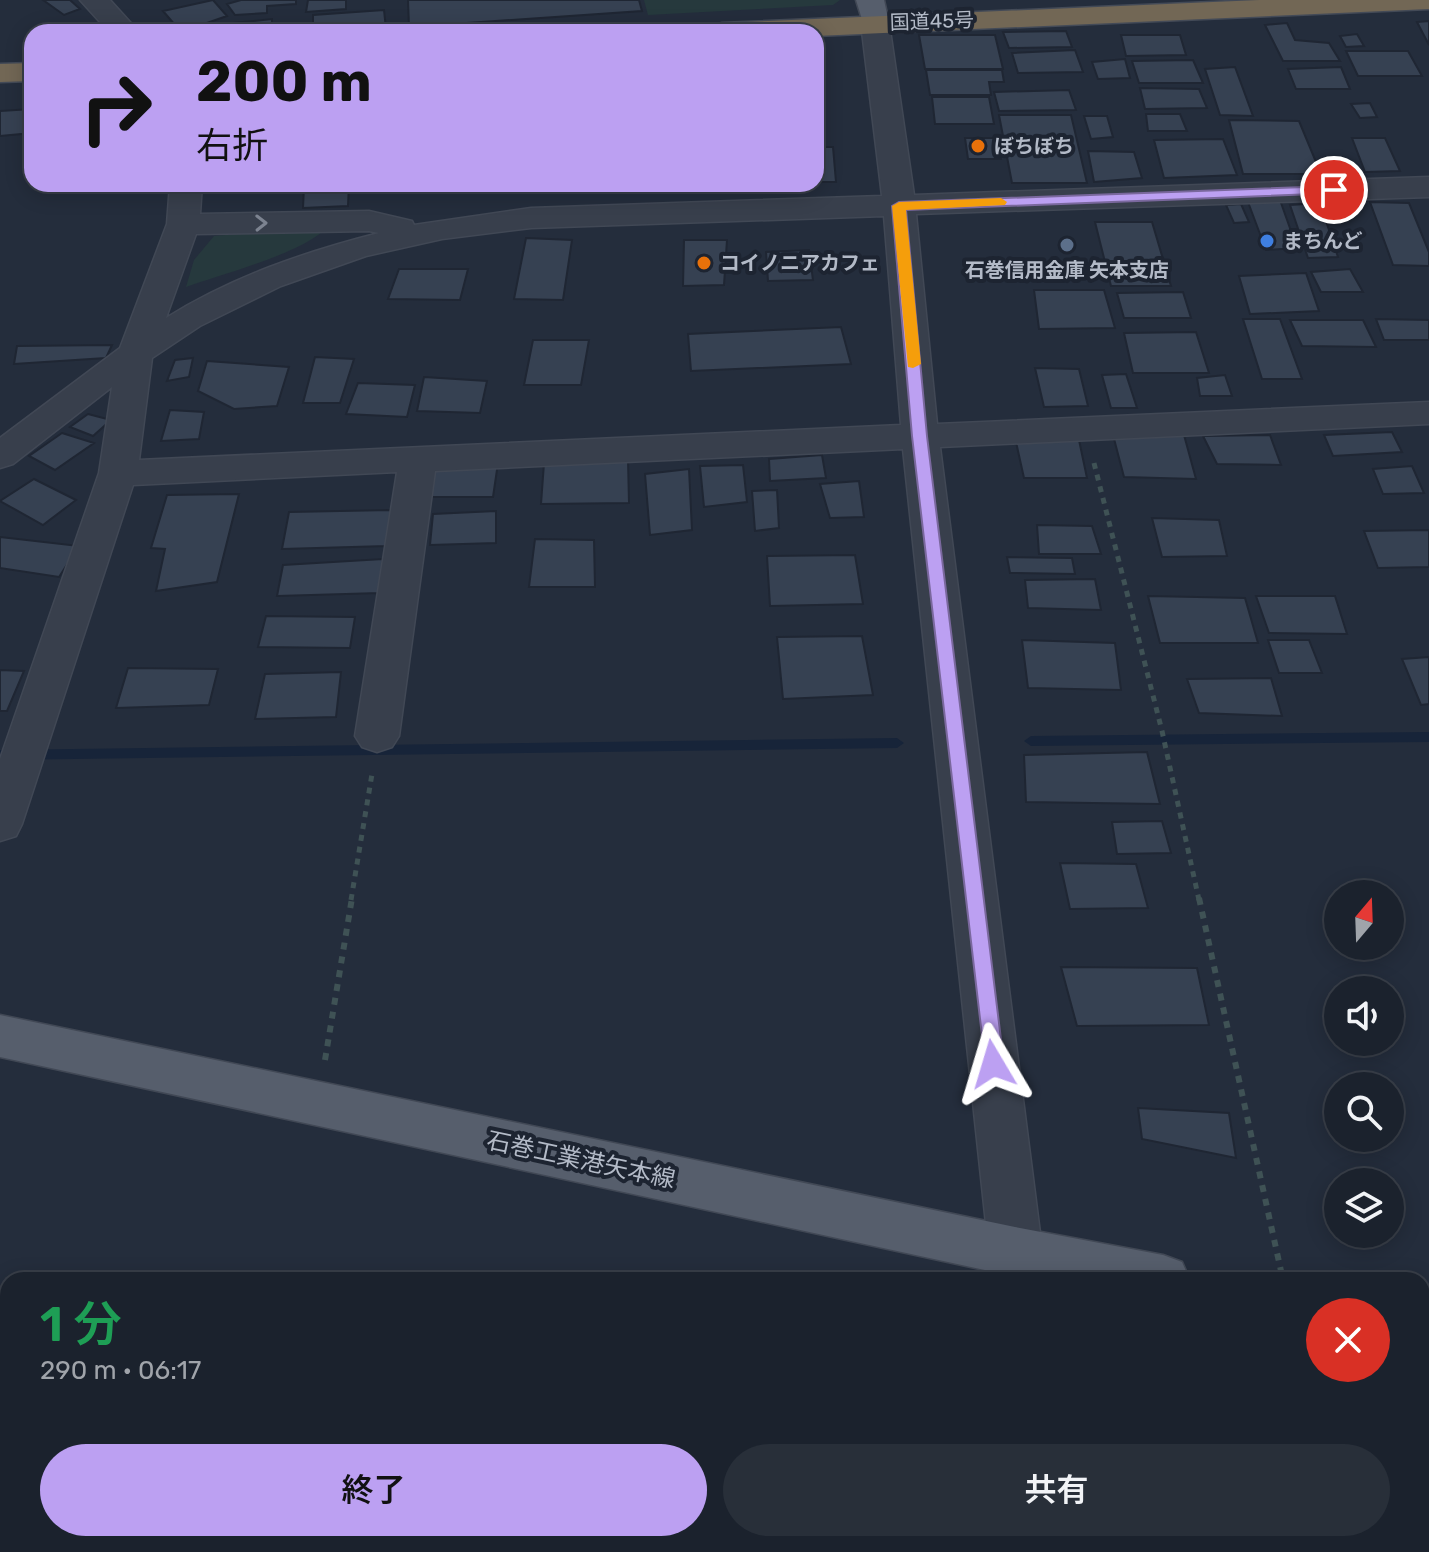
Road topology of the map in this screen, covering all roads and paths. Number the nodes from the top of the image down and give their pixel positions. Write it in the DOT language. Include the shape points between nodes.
graph roads {
  1 [pos="94,0"];
  2 [pos="1429,1"];
  3 [pos="1168,5"];
  4 [pos="872,12"];
  5 [pos="117,24"];
  6 [pos="782,24"];
  7 [pos="24,72"];
  8 [pos="0,73"];
  9 [pos="1429,187"];
  10 [pos="185,192"];
  11 [pos="899,206"];
  12 [pos="183,224"];
  13 [pos="416,232"];
  14 [pos="135,355"];
  15 [pos="1429,413"];
  16 [pos="1085,427"];
  17 [pos="920,436"];
  18 [pos="0,456"];
  19 [pos="418,461"];
  20 [pos="118,473"];
  21 [pos="375,751"];
  22 [pos="0,824"];
  23 [pos="0,1036"];
  24 [pos="317,1104"];
  25 [pos="1017,1266"];
  26 [pos="1080,1272"];
  27 [pos="1281,1272"];
  1 -- 5 [label="street"];
  2 -- 3 [label="highway, 国道45号"];
  3 -- 4 [label="highway, 国道45号"];
  4 -- 6 [label="highway, 国道45号"];
  4 -- 11 [label="street"];
  7 -- 8 [label="highway"];
  9 -- 11 [label="street"];
  10 -- 12 [label="street"];
  11 -- 13 [label="street" via="531,218"];
  11 -- 17 [label="street"];
  12 -- 13 [label="street, one-way" via="369,221"];
  12 -- 14 [label="street"];
  13 -- 14 [label="street" via="327,257 245,289 187,319"];
  14 -- 18 [label="street"];
  14 -- 20 [label="street"];
  15 -- 16 [label="street"];
  16 -- 17 [label="street"];
  16 -- 27 [label="path" via="1168,756"];
  17 -- 19 [label="street"];
  17 -- 25 [label="street"];
  19 -- 20 [label="street"];
  19 -- 21 [label="street"];
  20 -- 22 [label="street"];
  21 -- 24 [label="path"];
  23 -- 24 [label="main road, 石巻工業港矢本線"];
  24 -- 25 [label="main road, 石巻工業港矢本線"];
  25 -- 26 [label="main road, 石巻工業港矢本線"];
}
